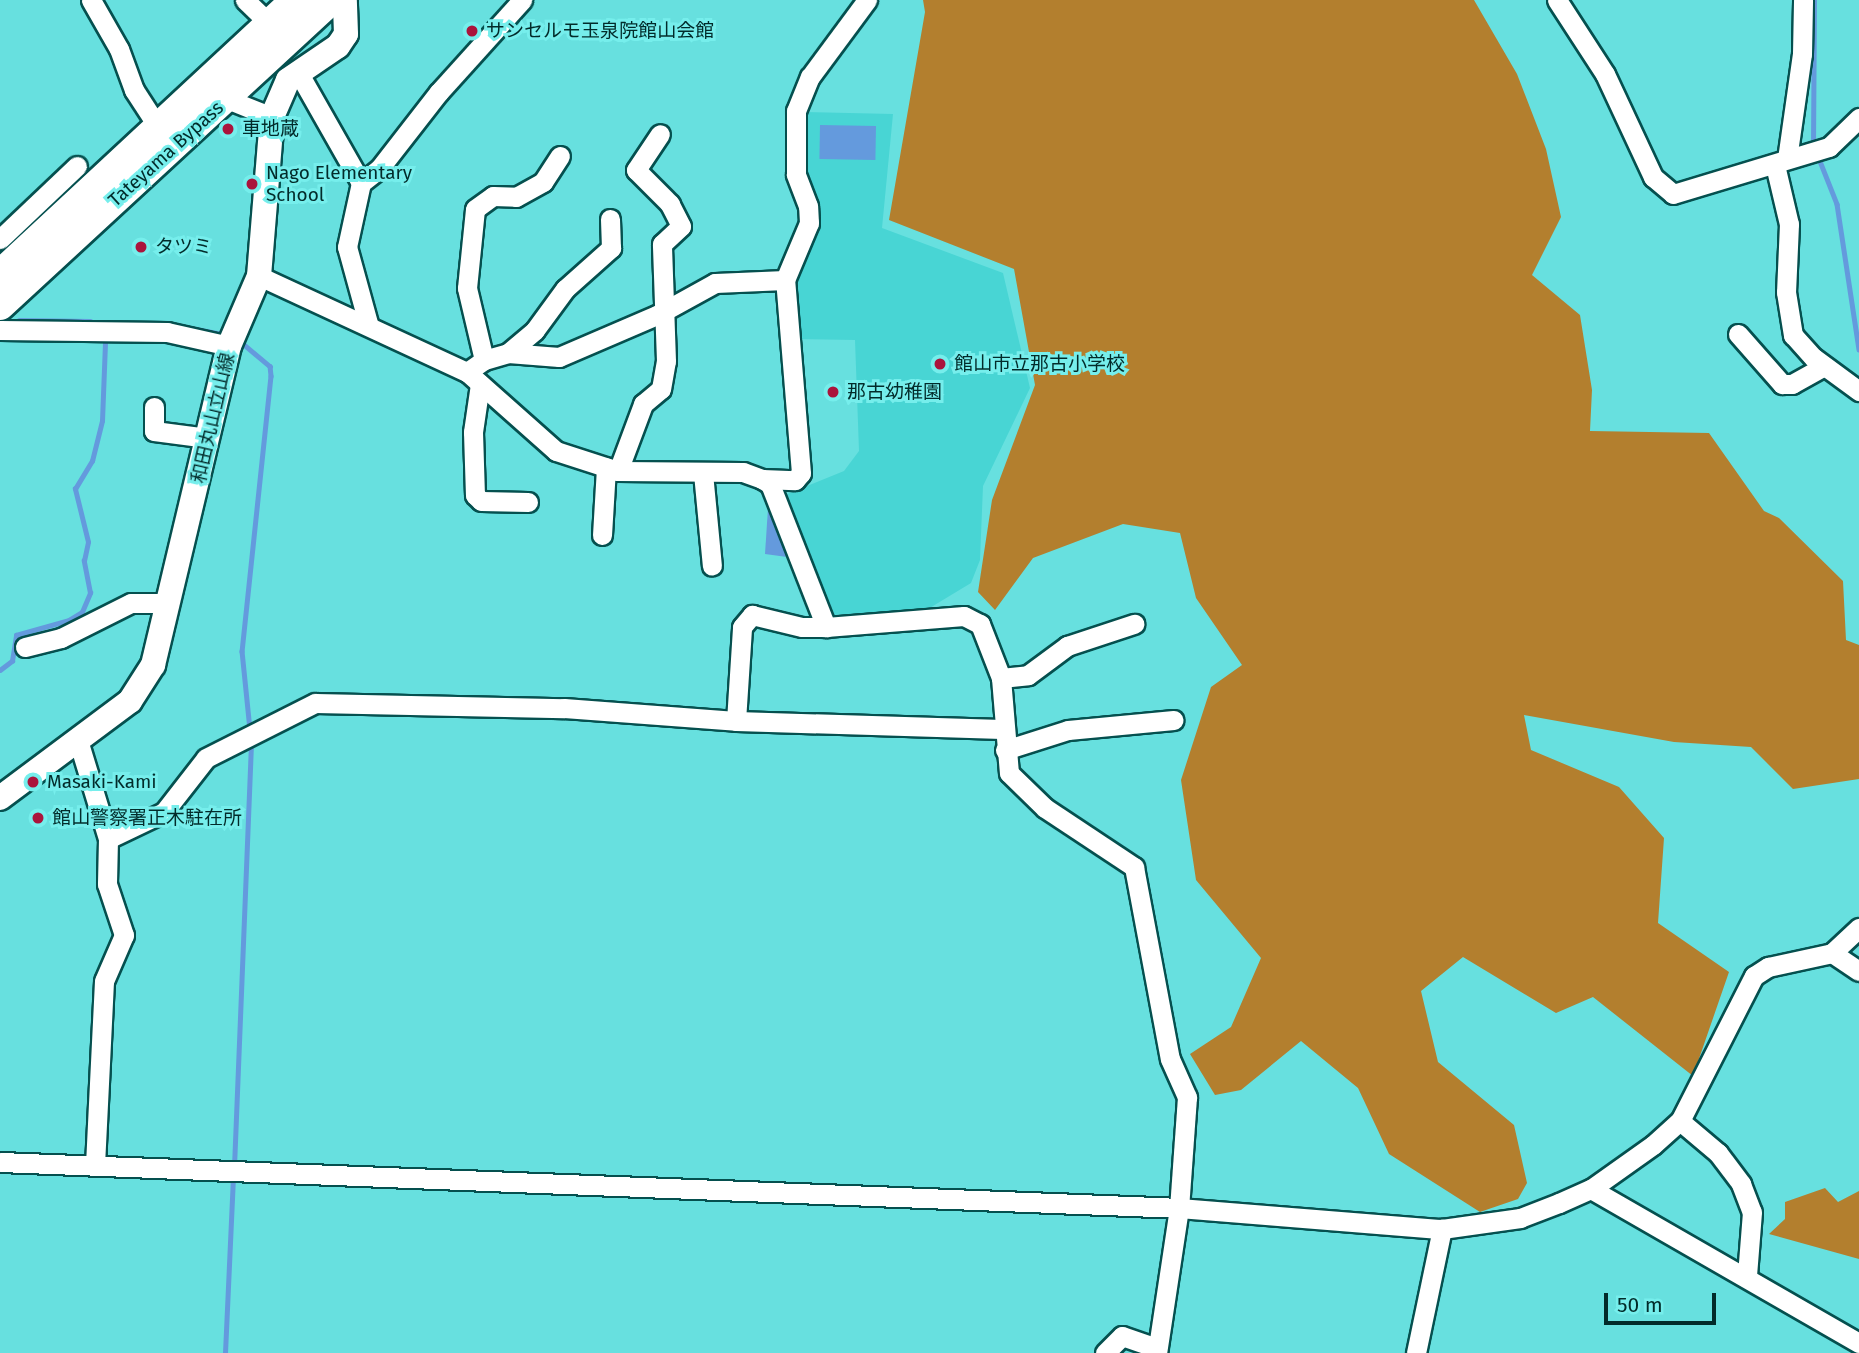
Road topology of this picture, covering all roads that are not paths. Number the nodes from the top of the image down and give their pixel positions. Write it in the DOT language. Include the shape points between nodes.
graph roads {
  1 [pos="91,0"];
  2 [pos="245,0"];
  3 [pos="296,0"];
  4 [pos="330,0"];
  5 [pos="345,0"];
  6 [pos="522,0"];
  7 [pos="867,0"];
  8 [pos="1557,0"];
  9 [pos="1804,0"];
  10 [pos="270,24"];
  11 [pos="298,72"];
  12 [pos="228,99"];
  13 [pos="272,117"];
  14 [pos="1859,118"];
  15 [pos="158,127"];
  16 [pos="660,134"];
  17 [pos="559,156"];
  18 [pos="1781,162"];
  19 [pos="77,166"];
  20 [pos="361,183"];
  21 [pos="610,219"];
  22 [pos="0,239"];
  23 [pos="0,275"];
  24 [pos="259,276"];
  25 [pos="785,280"];
  26 [pos="0,305"];
  27 [pos="663,312"];
  28 [pos="368,324"];
  29 [pos="0,330"];
  30 [pos="1738,334"];
  31 [pos="229,346"];
  32 [pos="508,353"];
  33 [pos="484,360"];
  34 [pos="1824,366"];
  35 [pos="473,378"];
  36 [pos="1859,391"];
  37 [pos="154,407"];
  38 [pos="208,438"];
  39 [pos="612,469"];
  40 [pos="703,473"];
  41 [pos="762,478"];
  42 [pos="528,502"];
  43 [pos="602,535"];
  44 [pos="712,566"];
  45 [pos="169,603"];
  46 [pos="1134,624"];
  47 [pos="826,627"];
  48 [pos="25,647"];
  49 [pos="1001,678"];
  50 [pos="1174,720"];
  51 [pos="736,721"];
  52 [pos="1002,729"];
  53 [pos="78,740"];
  54 [pos="1005,750"];
  55 [pos="0,798"];
  56 [pos="108,839"];
  57 [pos="1859,928"];
  58 [pos="1832,953"];
  59 [pos="1859,971"];
  60 [pos="1680,1121"];
  61 [pos="0,1162"];
  62 [pos="95,1166"];
  63 [pos="1591,1189"];
  64 [pos="1179,1208"];
  65 [pos="1442,1229"];
  66 [pos="1747,1275"];
  67 [pos="1859,1343"];
  68 [pos="1156,1351"];
  69 [pos="1105,1353"];
  70 [pos="1416,1353"];
  1 -- 15 [label="street" via="115,39 134,90"];
  2 -- 10 [label="street"];
  3 -- 10 [label="highway, Tateyama Bypass"];
  4 -- 12 [label="highway, Tateyama Bypass"];
  5 -- 11 [label="main road, 和田丸山立山線" via="346,34"];
  6 -- 20 [label="street" via="439,92 379,169"];
  7 -- 25 [label="street" via="810,77 796,111 796,174 809,223"];
  8 -- 18 [label="street" via="1593,52 1653,177 1663,188 1673,194 1686,192"];
  9 -- 18 [label="street" via="1801,67"];
  10 -- 15 [label="highway, Tateyama Bypass"];
  11 -- 13 [label="main road, 和田丸山立山線" via="288,80"];
  11 -- 20 [label="street"];
  12 -- 13 [label="street"];
  12 -- 26 [label="highway, Tateyama Bypass"];
  13 -- 24 [label="main road, 和田丸山立山線"];
  14 -- 18 [label="street" via="1819,150"];
  15 -- 23 [label="highway, Tateyama Bypass"];
  16 -- 27 [label="street" via="636,170 670,204 681,226 662,244"];
  17 -- 33 [label="street" via="543,182 516,197 493,196 475,209 467,288"];
  18 -- 34 [label="street" via="1789,224 1787,313 1793,335"];
  19 -- 22 [label="street"];
  20 -- 28 [label="street" via="347,247"];
  21 -- 32 [label="street" via="611,248 565,289 535,330"];
  24 -- 28 [label="street"];
  24 -- 31 [label="main road, 和田丸山立山線"];
  25 -- 27 [label="street" via="715,284"];
  25 -- 41 [label="street" via="801,473 795,480"];
  27 -- 32 [label="street" via="559,357"];
  27 -- 39 [label="street" via="666,361 661,389 643,404"];
  28 -- 35 [label="street"];
  29 -- 31 [label="street" via="167,332"];
  30 -- 34 [label="street" via="1782,384 1792,384"];
  31 -- 38 [label="main road, 和田丸山立山線"];
  32 -- 33 [label="street"];
  33 -- 35 [label="street"];
  34 -- 36 [label="street"];
  35 -- 39 [label="street" via="556,451"];
  35 -- 42 [label="street" via="475,495 481,501"];
  37 -- 38 [label="street" via="154,431"];
  38 -- 45 [label="main road, 和田丸山立山線"];
  39 -- 40 [label="street"];
  39 -- 43 [label="street"];
  40 -- 41 [label="street" via="743,472"];
  40 -- 44 [label="street"];
  41 -- 47 [label="street" via="770,484"];
  45 -- 48 [label="street" via="131,603 61,638"];
  45 -- 53 [label="main road, 和田丸山立山線" via="159,647 143,685 121,709"];
  46 -- 49 [label="street" via="1067,646 1028,675"];
  47 -- 49 [label="street" via="964,616 980,624"];
  47 -- 51 [label="street" via="802,627 752,615 742,627"];
  49 -- 52 [label="street"];
  50 -- 54 [label="street" via="1068,730"];
  51 -- 52 [label="street"];
  51 -- 56 [label="street" via="564,708 315,704 206,758 164,812"];
  52 -- 54 [label="street"];
  53 -- 55 [label="main road, 和田丸山立山線"];
  53 -- 56 [label="street"];
  54 -- 64 [label="street" via="1009,773 1045,808 1134,867 1170,1059 1187,1097"];
  56 -- 62 [label="street" via="107,884 124,935 104,981"];
  57 -- 58 [label="street"];
  58 -- 59 [label="street"];
  58 -- 60 [label="street" via="1768,967 1754,976"];
  60 -- 63 [label="street"];
  60 -- 66 [label="street" via="1718,1153 1741,1184 1752,1212"];
  61 -- 62 [label="street"];
  62 -- 64 [label="street"];
  63 -- 65 [label="street" via="1520,1218"];
  63 -- 66 [label="street"];
  64 -- 65 [label="street"];
  64 -- 68 [label="street"];
  65 -- 70 [label="street"];
  66 -- 67 [label="street"];
  68 -- 69 [label="street" via="1122,1336"];
}
